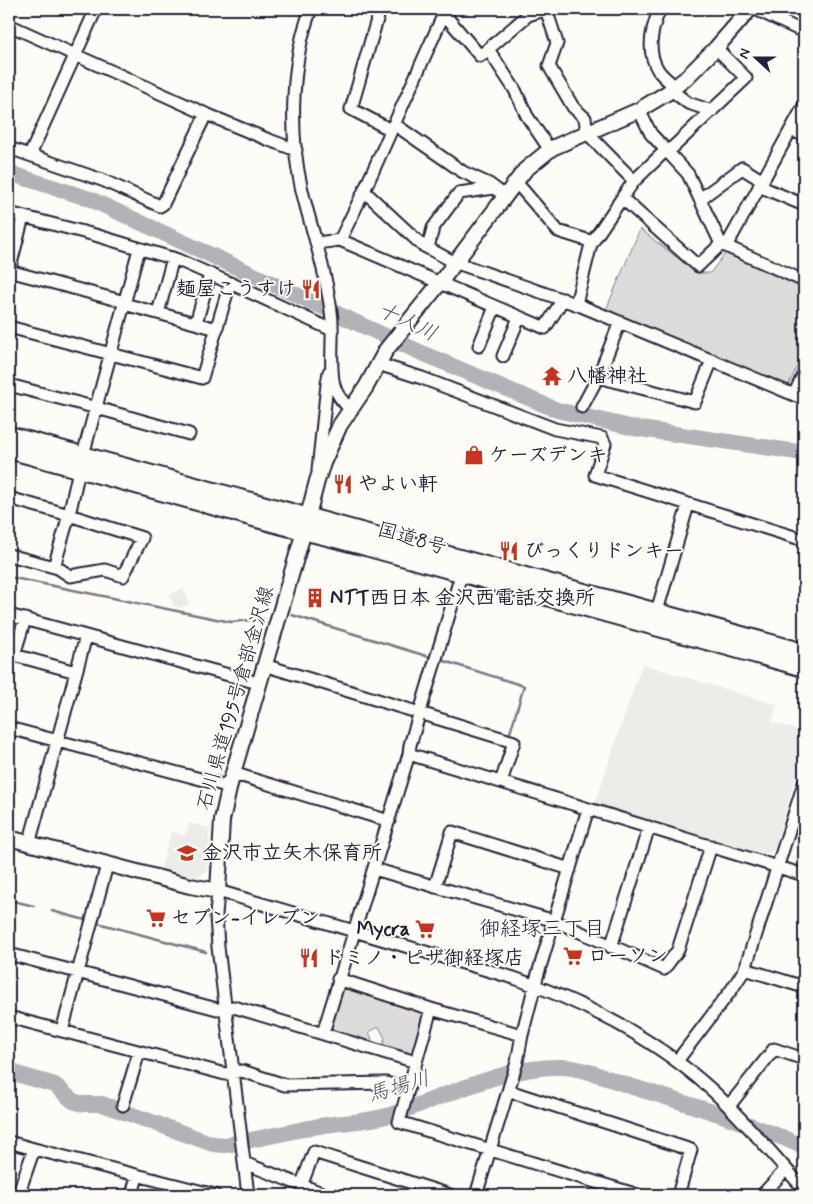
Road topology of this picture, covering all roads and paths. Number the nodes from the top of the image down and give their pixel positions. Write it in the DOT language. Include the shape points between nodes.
graph roads {
  1 [pos="96,9"];
  2 [pos="311,9"];
  3 [pos="380,9"];
  4 [pos="547,9"];
  5 [pos="660,9"];
  6 [pos="750,9"];
  7 [pos="755,9"];
  8 [pos="445,11"];
  9 [pos="524,11"];
  10 [pos="9,25"];
  11 [pos="804,32"];
  12 [pos="716,48"];
  13 [pos="488,49"];
  14 [pos="75,54"];
  15 [pos="673,88"];
  16 [pos="804,106"];
  17 [pos="639,110"];
  18 [pos="712,111"];
  19 [pos="206,114"];
  20 [pos="393,127"];
  21 [pos="791,130"];
  22 [pos="587,133"];
  23 [pos="804,135"];
  24 [pos="9,148"];
  25 [pos="296,150"];
  26 [pos="550,150"];
  27 [pos="667,151"];
  28 [pos="30,155"];
  29 [pos="634,181"];
  30 [pos="516,182"];
  31 [pos="761,184"];
  32 [pos="364,192"];
  33 [pos="500,192"];
  34 [pos="622,198"];
  35 [pos="700,198"];
  36 [pos="804,205"];
  37 [pos="9,213"];
  38 [pos="23,217"];
  39 [pos="340,240"];
  40 [pos="592,242"];
  41 [pos="317,243"];
  42 [pos="724,245"];
  43 [pos="428,248"];
  44 [pos="139,249"];
  45 [pos="173,258"];
  46 [pos="454,262"];
  47 [pos="9,271"];
  48 [pos="210,274"];
  49 [pos="804,281"];
  50 [pos="230,283"];
  51 [pos="439,284"];
  52 [pos="563,300"];
  53 [pos="125,303"];
  54 [pos="576,304"];
  55 [pos="495,307"];
  56 [pos="158,313"];
  57 [pos="519,318"];
  58 [pos="620,322"];
  59 [pos="196,323"];
  60 [pos="332,326"];
  61 [pos="9,327"];
  62 [pos="216,329"];
  63 [pos="479,346"];
  64 [pos="111,354"];
  65 [pos="503,356"];
  66 [pos="712,360"];
  67 [pos="332,361"];
  68 [pos="378,364"];
  69 [pos="804,373"];
  70 [pos="598,377"];
  71 [pos="9,385"];
  72 [pos="799,397"];
  73 [pos="582,407"];
  74 [pos="97,408"];
  75 [pos="351,410"];
  76 [pos="9,434"];
  77 [pos="188,434"];
  78 [pos="9,450"];
  79 [pos="81,462"];
  80 [pos="317,481"];
  81 [pos="9,498"];
  82 [pos="688,505"];
  83 [pos="69,515"];
  84 [pos="306,524"];
  85 [pos="804,540"];
  86 [pos="9,555"];
  87 [pos="54,567"];
  88 [pos="461,575"];
  89 [pos="657,611"];
  90 [pos="9,615"];
  91 [pos="25,619"];
  92 [pos="86,636"];
  93 [pos="804,652"];
  94 [pos="264,664"];
  95 [pos="804,668"];
  96 [pos="76,672"];
  97 [pos="258,683"];
  98 [pos="420,713"];
  99 [pos="9,728"];
  100 [pos="57,740"];
  101 [pos="409,754"];
  102 [pos="231,780"];
  103 [pos="501,782"];
  104 [pos="804,783"];
  105 [pos="588,809"];
  106 [pos="389,821"];
  107 [pos="649,827"];
  108 [pos="9,838"];
  109 [pos="29,844"];
  110 [pos="711,846"];
  111 [pos="108,865"];
  112 [pos="778,868"];
  113 [pos="374,869"];
  114 [pos="570,869"];
  115 [pos="804,875"];
  116 [pos="435,887"];
  117 [pos="218,891"];
  118 [pos="555,921"];
  119 [pos="354,931"];
  120 [pos="611,947"];
  121 [pos="9,954"];
  122 [pos="746,969"];
  123 [pos="78,973"];
  124 [pos="338,979"];
  125 [pos="535,985"];
  126 [pos="804,987"];
  127 [pos="226,1008"];
  128 [pos="431,1009"];
  129 [pos="9,1017"];
  130 [pos="62,1031"];
  131 [pos="322,1033"];
  132 [pos="522,1035"];
  133 [pos="139,1052"];
  134 [pos="804,1058"];
  135 [pos="677,1061"];
  136 [pos="416,1062"];
  137 [pos="233,1073"];
  138 [pos="510,1086"];
  139 [pos="408,1090"];
  140 [pos="123,1105"];
  141 [pos="732,1110"];
  142 [pos="9,1142"];
  143 [pos="34,1149"];
  144 [pos="491,1149"];
  145 [pos="244,1163"];
  146 [pos="786,1169"];
  147 [pos="137,1176"];
  148 [pos="301,1186"];
  149 [pos="804,1189"];
  150 [pos="18,1195"];
  151 [pos="132,1195"];
  152 [pos="215,1195"];
  153 [pos="248,1195"];
  154 [pos="327,1195"];
  155 [pos="450,1195"];
  156 [pos="476,1195"];
  157 [pos="638,1195"];
  158 [pos="678,1195"];
  159 [pos="762,1195"];
  1 -- 14 [label="street"];
  2 -- 25 [label="street" via="296,76"];
  3 -- 20 [label="street" via="351,109"];
  4 -- 9 [label="street"];
  4 -- 22 [label="street" via="557,43 549,66 573,107 585,118"];
  5 -- 15 [label="street" via="652,34 651,52 658,70"];
  6 -- 12 [label="main road"];
  7 -- 11 [label="street"];
  8 -- 13 [label="street" via="480,56"];
  8 -- 20 [label="street"];
  9 -- 13 [label="street"];
  10 -- 14 [label="street"];
  12 -- 15 [label="main road"];
  12 -- 18 [label="street" via="746,78"];
  13 -- 26 [label="street"];
  14 -- 19 [label="street"];
  14 -- 28 [label="street"];
  15 -- 17 [label="main road"];
  15 -- 18 [label="street" via="688,102"];
  16 -- 21 [label="street"];
  17 -- 22 [label="main road"];
  17 -- 27 [label="street" via="651,134"];
  18 -- 27 [label="street"];
  19 -- 25 [label="street"];
  19 -- 28 [label="street" via="160,206 102,180"];
  20 -- 32 [label="street"];
  20 -- 33 [label="street"];
  21 -- 23 [label="street"];
  21 -- 31 [label="street"];
  22 -- 26 [label="main road"];
  22 -- 29 [label="street"];
  24 -- 28 [label="street"];
  25 -- 41 [label="street" via="300,184"];
  26 -- 30 [label="main road" via="525,170"];
  27 -- 29 [label="street"];
  27 -- 35 [label="street" via="688,174"];
  29 -- 34 [label="street"];
  30 -- 33 [label="main road"];
  30 -- 40 [label="street" via="558,232"];
  31 -- 35 [label="street" via="742,168"];
  31 -- 36 [label="street"];
  31 -- 42 [label="street"];
  32 -- 39 [label="street"];
  32 -- 43 [label="street"];
  33 -- 43 [label="street" via="459,192 433,228"];
  33 -- 46 [label="main road"];
  34 -- 40 [label="street"];
  34 -- 42 [label="street" via="698,266"];
  35 -- 42 [label="street"];
  37 -- 38 [label="street"];
  38 -- 44 [label="street"];
  38 -- 47 [label="street"];
  39 -- 41 [label="street"];
  39 -- 51 [label="street"];
  40 -- 54 [label="street"];
  41 -- 60 [label="street"];
  42 -- 49 [label="street"];
  43 -- 46 [label="street"];
  44 -- 45 [label="street"];
  44 -- 53 [label="street"];
  45 -- 48 [label="street"];
  45 -- 56 [label="street"];
  46 -- 51 [label="main road"];
  46 -- 52 [label="street"];
  47 -- 53 [label="street"];
  48 -- 50 [label="street"];
  48 -- 59 [label="street"];
  50 -- 60 [label="street"];
  50 -- 62 [label="street"];
  51 -- 55 [label="street"];
  51 -- 68 [label="main road, 石川県道195号倉部金沢線" via="400,331"];
  52 -- 54 [label="street"];
  52 -- 57 [label="street" via="545,328"];
  53 -- 56 [label="street"];
  53 -- 64 [label="street"];
  54 -- 58 [label="street"];
  55 -- 57 [label="street"];
  55 -- 63 [label="street"];
  56 -- 59 [label="street"];
  57 -- 65 [label="street"];
  58 -- 66 [label="street"];
  58 -- 70 [label="street"];
  59 -- 62 [label="street"];
  60 -- 67 [label="street"];
  61 -- 64 [label="street"];
  62 -- 64 [label="street" via="202,378"];
  64 -- 74 [label="street"];
  66 -- 70 [label="street" via="695,402"];
  66 -- 72 [label="street"];
  67 -- 75 [label="street" via="335,388"];
  67 -- 80 [label="street"];
  68 -- 75 [label="main road, 石川県道195号倉部金沢線"];
  68 -- 82 [label="street" via="555,429 602,438 605,444 596,475"];
  69 -- 72 [label="street"];
  70 -- 73 [label="street"];
  71 -- 74 [label="street"];
  74 -- 77 [label="street"];
  74 -- 79 [label="street"];
  75 -- 80 [label="main road, 石川県道195号倉部金沢線" via="332,440"];
  76 -- 79 [label="highway, 国道8号"];
  78 -- 79 [label="highway, 国道8号"];
  79 -- 83 [label="street"];
  79 -- 84 [label="highway, 国道8号"];
  80 -- 84 [label="main road, 石川県道195号倉部金沢線"];
  81 -- 83 [label="street"];
  82 -- 85 [label="street"];
  82 -- 89 [label="street"];
  83 -- 87 [label="street"];
  83 -- 87 [label="street" via="142,538 123,576 105,570 70,576"];
  84 -- 88 [label="highway, 国道8号"];
  84 -- 89 [label="highway, 国道8号"];
  84 -- 94 [label="main road, 石川県道195号倉部金沢線"];
  86 -- 87 [label="street"];
  88 -- 95 [label="highway, 国道8号"];
  88 -- 98 [label="street"];
  89 -- 93 [label="highway, 国道8号"];
  90 -- 91 [label="street"];
  91 -- 92 [label="street"];
  91 -- 96 [label="street" via="14,655"];
  92 -- 96 [label="street"];
  92 -- 97 [label="street"];
  94 -- 97 [label="main road, 石川県道195号倉部金沢線"];
  94 -- 98 [label="street"];
  96 -- 100 [label="street"];
  97 -- 102 [label="main road, 石川県道195号倉部金沢線"];
  98 -- 101 [label="street"];
  98 -- 103 [label="street" via="514,742"];
  99 -- 100 [label="street"];
  100 -- 102 [label="street" via="223,785"];
  100 -- 109 [label="street"];
  101 -- 103 [label="street"];
  101 -- 106 [label="street"];
  102 -- 106 [label="street" via="239,775"];
  102 -- 117 [label="main road, 石川県道195号倉部金沢線" via="222,820"];
  103 -- 105 [label="street"];
  104 -- 112 [label="street"];
  105 -- 107 [label="street"];
  105 -- 114 [label="street"];
  106 -- 113 [label="street"];
  107 -- 110 [label="street"];
  107 -- 120 [label="street"];
  108 -- 109 [label="main road"];
  109 -- 111 [label="main road"];
  110 -- 112 [label="street"];
  110 -- 120 [label="street" via="678,950 664,969"];
  111 -- 117 [label="main road"];
  111 -- 123 [label="street"];
  112 -- 115 [label="street"];
  112 -- 122 [label="street"];
  113 -- 116 [label="street"];
  113 -- 119 [label="street"];
  114 -- 116 [label="street" via="452,832"];
  114 -- 118 [label="street"];
  116 -- 118 [label="street"];
  117 -- 119 [label="street"];
  117 -- 127 [label="street" via="218,947"];
  118 -- 120 [label="street"];
  118 -- 125 [label="street"];
  119 -- 124 [label="street"];
  119 -- 125 [label="street"];
  121 -- 123 [label="street"];
  122 -- 126 [label="street"];
  122 -- 135 [label="street"];
  123 -- 127 [label="street" via="217,1009"];
  123 -- 130 [label="street"];
  124 -- 128 [label="street"];
  124 -- 131 [label="street"];
  125 -- 132 [label="street"];
  125 -- 135 [label="street" via="608,1018"];
  127 -- 131 [label="street" via="234,1007"];
  127 -- 137 [label="street"];
  128 -- 132 [label="street"];
  128 -- 136 [label="street"];
  129 -- 130 [label="street"];
  130 -- 133 [label="street"];
  131 -- 136 [label="street"];
  132 -- 138 [label="street"];
  133 -- 137 [label="street" via="225,1074"];
  133 -- 140 [label="street"];
  134 -- 141 [label="street" via="774,1049"];
  135 -- 141 [label="street"];
  136 -- 139 [label="street"];
  137 -- 139 [label="street" via="242,1071 285,1085 386,1083"];
  137 -- 145 [label="street"];
  138 -- 144 [label="street"];
  138 -- 158 [label="street" via="691,1150"];
  139 -- 144 [label="street" via="400,1122"];
  141 -- 146 [label="street"];
  142 -- 143 [label="street"];
  143 -- 147 [label="street"];
  143 -- 150 [label="street"];
  144 -- 156 [label="street"];
  144 -- 157 [label="street"];
  145 -- 148 [label="street"];
  145 -- 153 [label="street"];
  146 -- 149 [label="street"];
  146 -- 159 [label="street"];
  147 -- 151 [label="street"];
  147 -- 152 [label="street"];
  148 -- 154 [label="street"];
  148 -- 155 [label="street" via="314,1152"];
}
